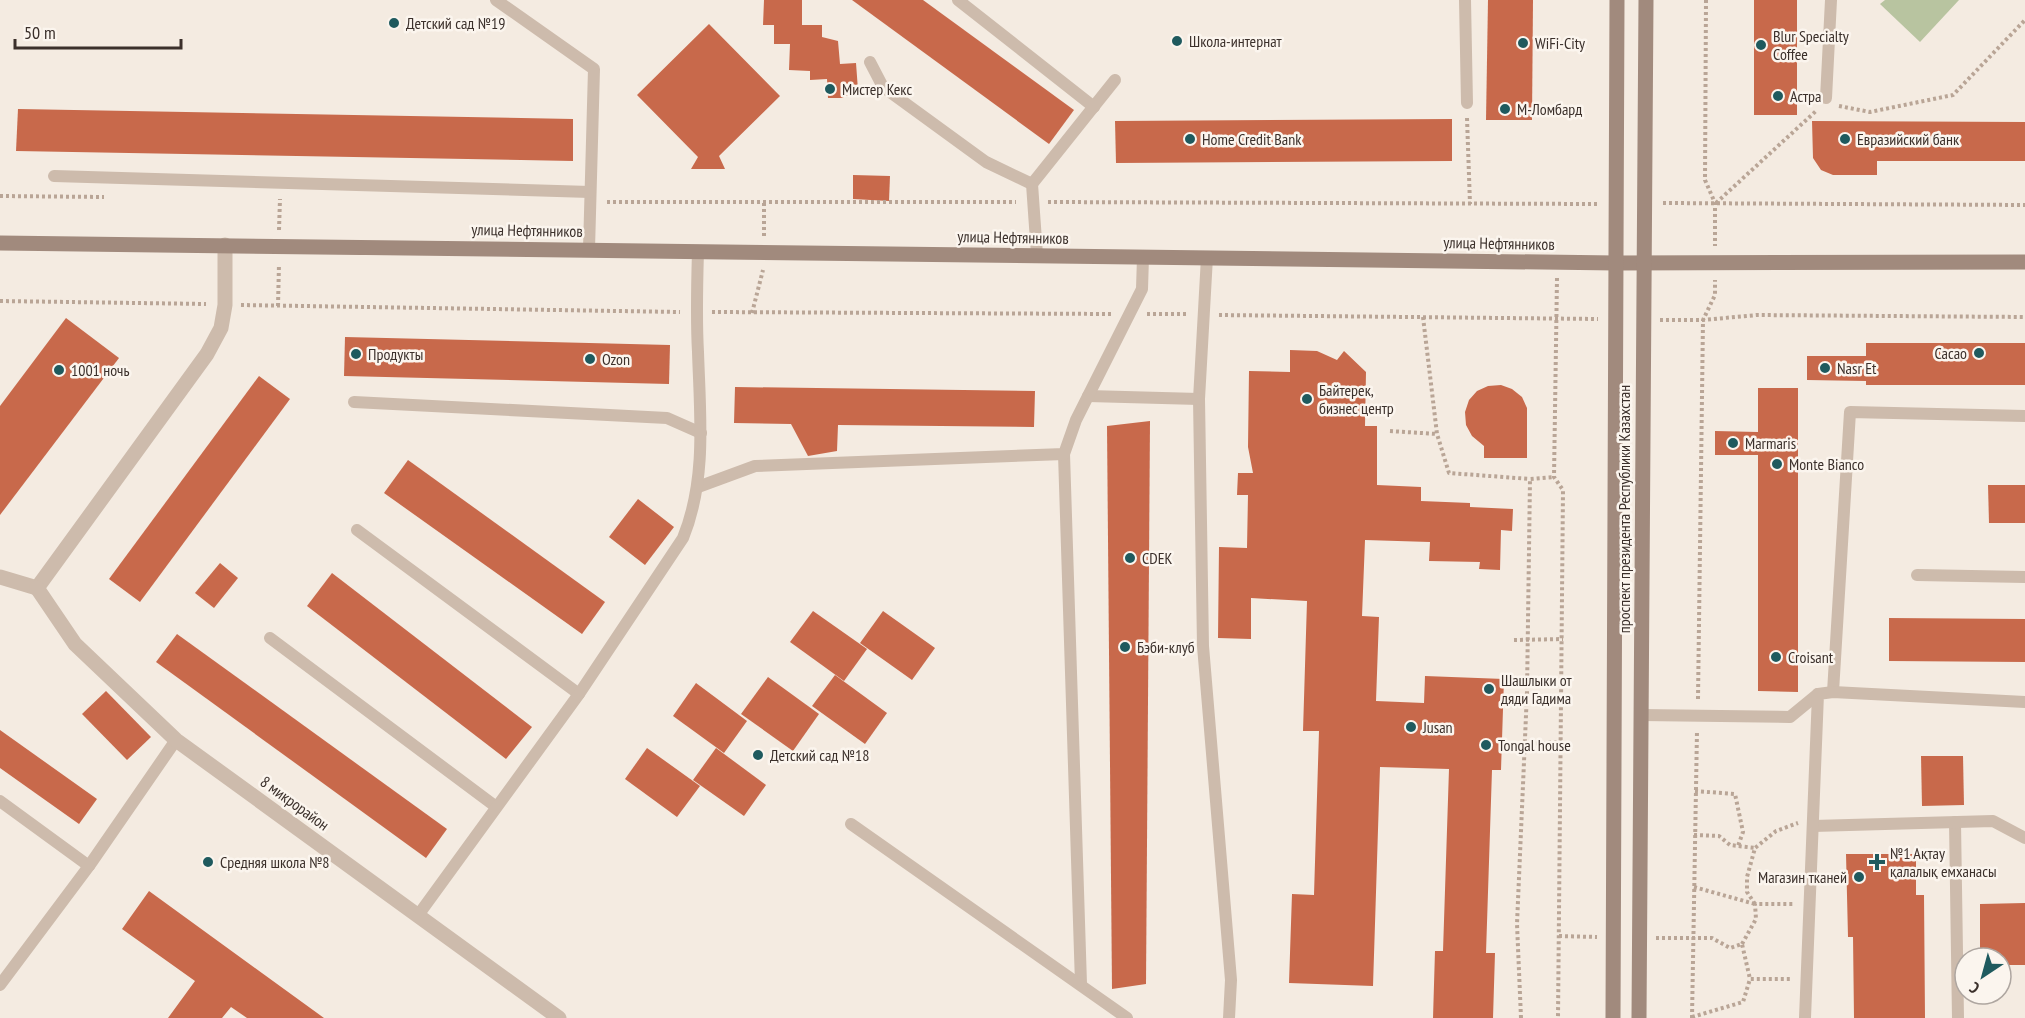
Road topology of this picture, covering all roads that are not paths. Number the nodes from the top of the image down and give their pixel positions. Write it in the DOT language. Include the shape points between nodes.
graph roads {
  1 [pos="496,0"];
  2 [pos="958,0"];
  3 [pos="1465,0"];
  4 [pos="1617,0"];
  5 [pos="1646,0"];
  6 [pos="1831,0"];
  7 [pos="870,62"];
  8 [pos="1115,80"];
  9 [pos="1467,103"];
  10 [pos="1823,103"];
  11 [pos="1094,107"];
  12 [pos="54,176"];
  13 [pos="1032,184"];
  14 [pos="589,197"];
  15 [pos="0,243"];
  16 [pos="225,246"];
  17 [pos="589,249"];
  18 [pos="698,251"];
  19 [pos="1036,255"];
  20 [pos="1143,256"];
  21 [pos="1207,257"];
  22 [pos="2025,261"];
  23 [pos="1645,262"];
  24 [pos="1616,263"];
  25 [pos="1088,396"];
  26 [pos="1198,399"];
  27 [pos="354,402"];
  28 [pos="2025,416"];
  29 [pos="701,434"];
  30 [pos="1064,454"];
  31 [pos="698,487"];
  32 [pos="357,530"];
  33 [pos="1917,575"];
  34 [pos="0,577"];
  35 [pos="2025,577"];
  36 [pos="37,588"];
  37 [pos="270,638"];
  38 [pos="1833,692"];
  39 [pos="579,694"];
  40 [pos="1818,694"];
  41 [pos="2025,702"];
  42 [pos="1641,715"];
  43 [pos="177,740"];
  44 [pos="0,801"];
  45 [pos="495,806"];
  46 [pos="1813,822"];
  47 [pos="1955,822"];
  48 [pos="852,824"];
  49 [pos="2025,838"];
  50 [pos="89,866"];
  51 [pos="419,914"];
  52 [pos="1081,984"];
  53 [pos="0,985"];
  54 [pos="559,1018"];
  55 [pos="1127,1018"];
  56 [pos="1229,1018"];
  57 [pos="1613,1018"];
  58 [pos="1639,1018"];
  59 [pos="1805,1018"];
  60 [pos="1958,1018"];
  1 -- 14 [label="lane" via="594,69"];
  2 -- 11 [label="lane"];
  3 -- 9 [label="lane"];
  4 -- 24 [label="main road, проспект президента Республики Казахстан"];
  5 -- 23 [label="main road, проспект президента Республики Казахстан"];
  6 -- 10 [label="lane"];
  7 -- 13 [label="lane" via="883,87 986,162"];
  8 -- 11 [label="lane"];
  11 -- 13 [label="lane"];
  12 -- 14 [label="lane"];
  13 -- 19 [label="lane"];
  14 -- 17 [label="lane"];
  15 -- 16 [label="main road, улица Нефтянников"];
  16 -- 17 [label="main road, улица Нефтянников"];
  16 -- 36 [label="street" via="225,305 221,328 207,354"];
  17 -- 18 [label="main road, улица Нефтянников"];
  18 -- 19 [label="main road, улица Нефтянников"];
  18 -- 29 [label="lane"];
  19 -- 20 [label="main road, улица Нефтянников"];
  20 -- 21 [label="main road, улица Нефтянников"];
  20 -- 25 [label="lane" via="1142,289"];
  21 -- 24 [label="main road, улица Нефтянников"];
  21 -- 26 [label="lane"];
  22 -- 23 [label="main road, улица Нефтянников"];
  23 -- 24 [label="main road, улица Нефтянников"];
  23 -- 42 [label="main road, проспект президента Республики Казахстан"];
  24 -- 57 [label="main road, проспект президента Республики Казахстан"];
  25 -- 26 [label="lane"];
  25 -- 30 [label="lane"];
  26 -- 56 [label="lane" via="1203,646 1231,980"];
  27 -- 29 [label="lane" via="667,418"];
  28 -- 38 [label="lane" via="1850,412"];
  29 -- 31 [label="lane"];
  30 -- 31 [label="lane" via="755,466"];
  30 -- 52 [label="lane"];
  31 -- 39 [label="lane" via="694,512 683,538"];
  32 -- 39 [label="lane"];
  33 -- 35 [label="lane"];
  34 -- 36 [label="street"];
  36 -- 43 [label="street, 8 микрорайон" via="75,644"];
  37 -- 45 [label="lane"];
  38 -- 40 [label="lane"];
  38 -- 41 [label="lane"];
  39 -- 45 [label="lane"];
  40 -- 42 [label="lane" via="1790,717"];
  40 -- 46 [label="lane"];
  42 -- 58 [label="main road, проспект президента Республики Казахстан"];
  43 -- 50 [label="lane"];
  43 -- 51 [label="street, 8 микрорайон"];
  44 -- 50 [label="lane"];
  45 -- 51 [label="lane"];
  46 -- 47 [label="lane"];
  46 -- 59 [label="lane"];
  47 -- 49 [label="lane" via="1994,821"];
  47 -- 60 [label="lane"];
  48 -- 52 [label="lane"];
  50 -- 53 [label="lane"];
  51 -- 54 [label="street, 8 микрорайон"];
  52 -- 55 [label="lane"];
}
